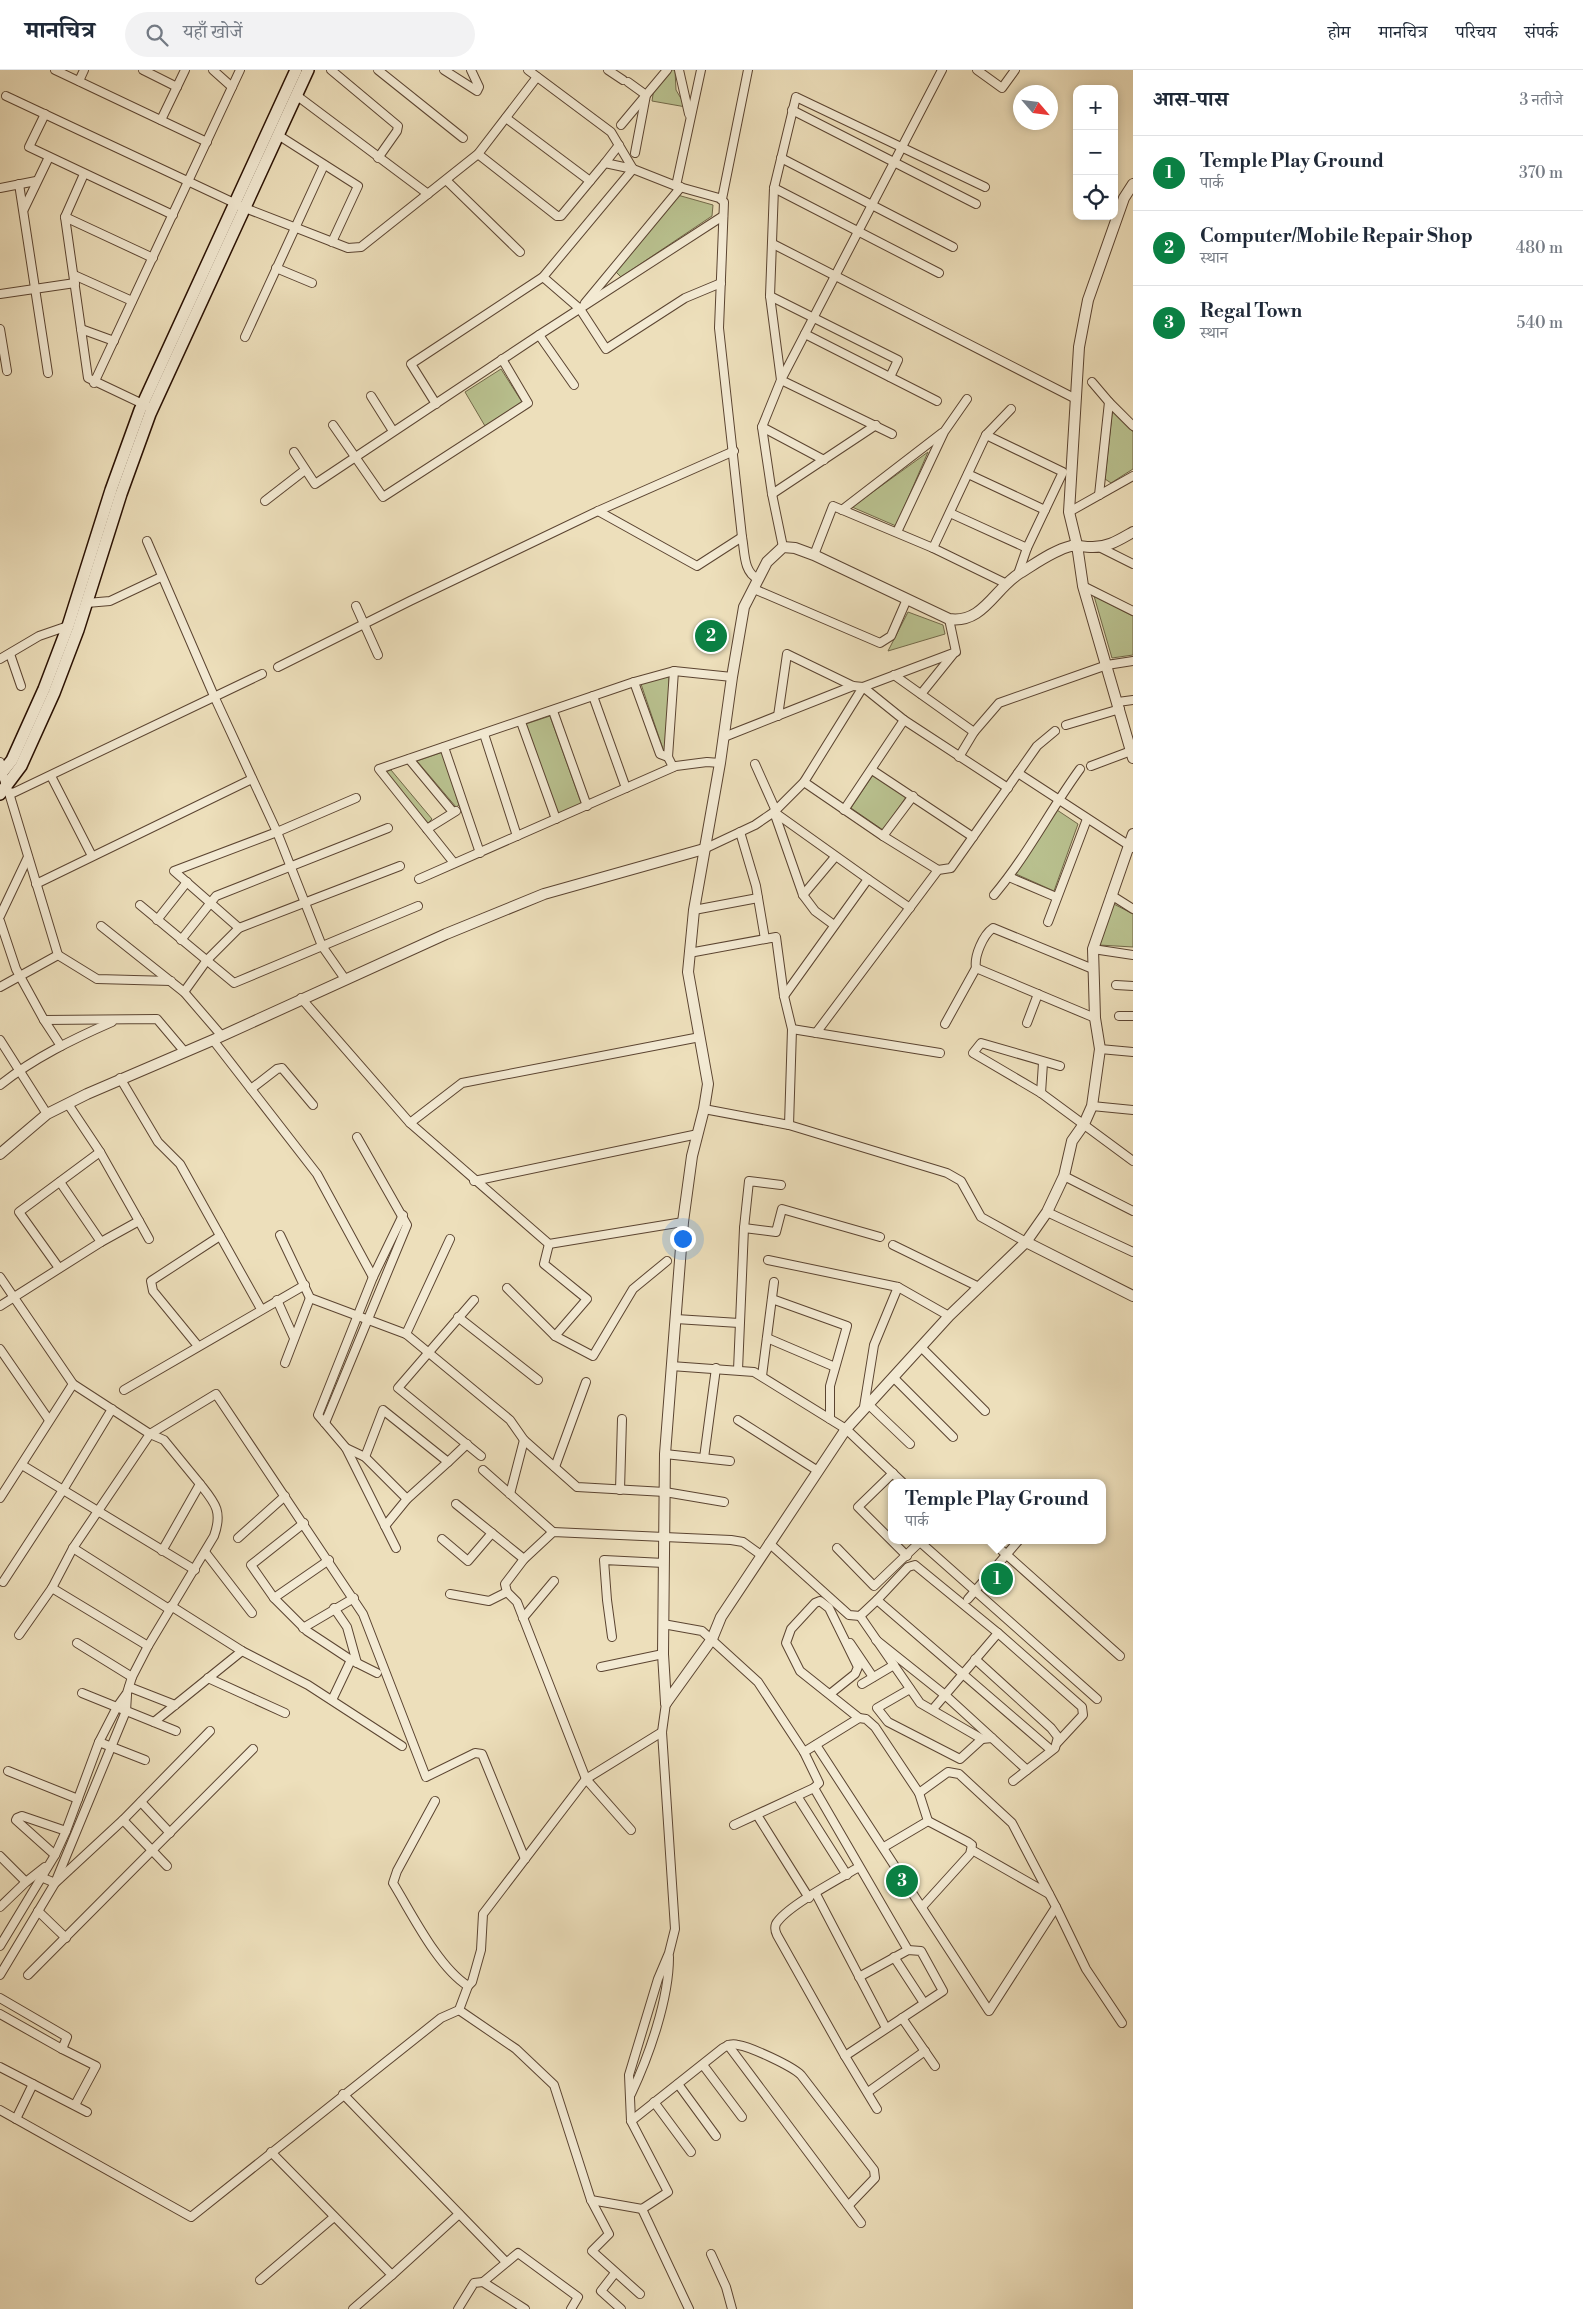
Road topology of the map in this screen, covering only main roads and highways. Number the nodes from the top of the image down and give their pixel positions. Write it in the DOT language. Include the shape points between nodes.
graph roads {
  1 [pos="296,70"];
  2 [pos="308,70"];
  3 [pos="240,205"];
  4 [pos="148,406"];
  5 [pos="1,770"];
  6 [pos="5,791"];
  1 -- 3 [label="main road"];
  2 -- 3 [label="main road"];
  3 -- 4 [label="main road"];
  4 -- 5 [label="main road" via="111,490 68,626 44,689 12,760"];
  4 -- 6 [label="main road" via="87,603 54,693 21,766"];
}
